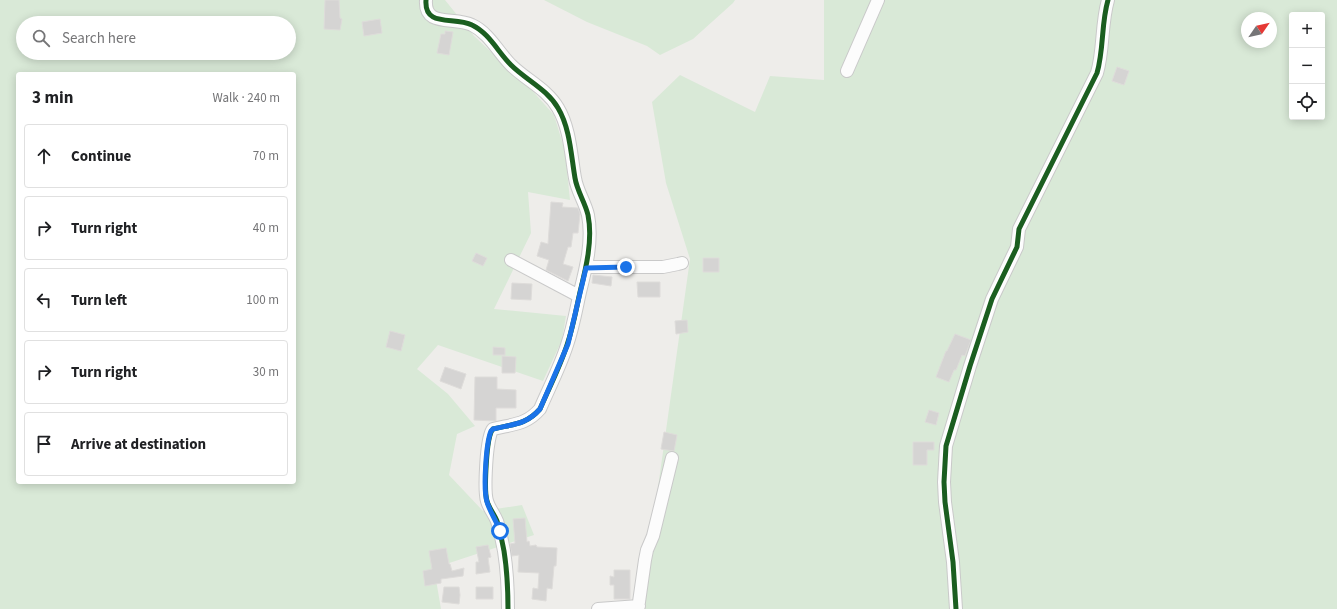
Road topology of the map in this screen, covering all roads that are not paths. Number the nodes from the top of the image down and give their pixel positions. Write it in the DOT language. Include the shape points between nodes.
graph roads {
  1 [pos="426,0"];
  2 [pos="878,0"];
  3 [pos="1108,0"];
  4 [pos="847,71"];
  5 [pos="511,260"];
  6 [pos="682,262"];
  7 [pos="586,268"];
  8 [pos="579,296"];
  9 [pos="672,458"];
  10 [pos="638,608"];
  11 [pos="508,609"];
  12 [pos="598,609"];
  13 [pos="956,609"];
  1 -- 7 [label="street" via="427,14 432,17 462,21 480,29 511,65 546,92 559,109 570,148 575,180 588,215"];
  2 -- 4 [label="street"];
  3 -- 13 [label="street" via="1096,72 1019,229 1017,247 992,299 949,433 944,482 954,562"];
  5 -- 8 [label="street"];
  6 -- 7 [label="street" via="663,267"];
  7 -- 8 [label="street"];
  8 -- 11 [label="street" via="568,344 540,409 525,422 493,429 490,433 486,494 504,550"];
  9 -- 10 [label="street" via="653,536 647,550"];
  10 -- 12 [label="street"];
}
